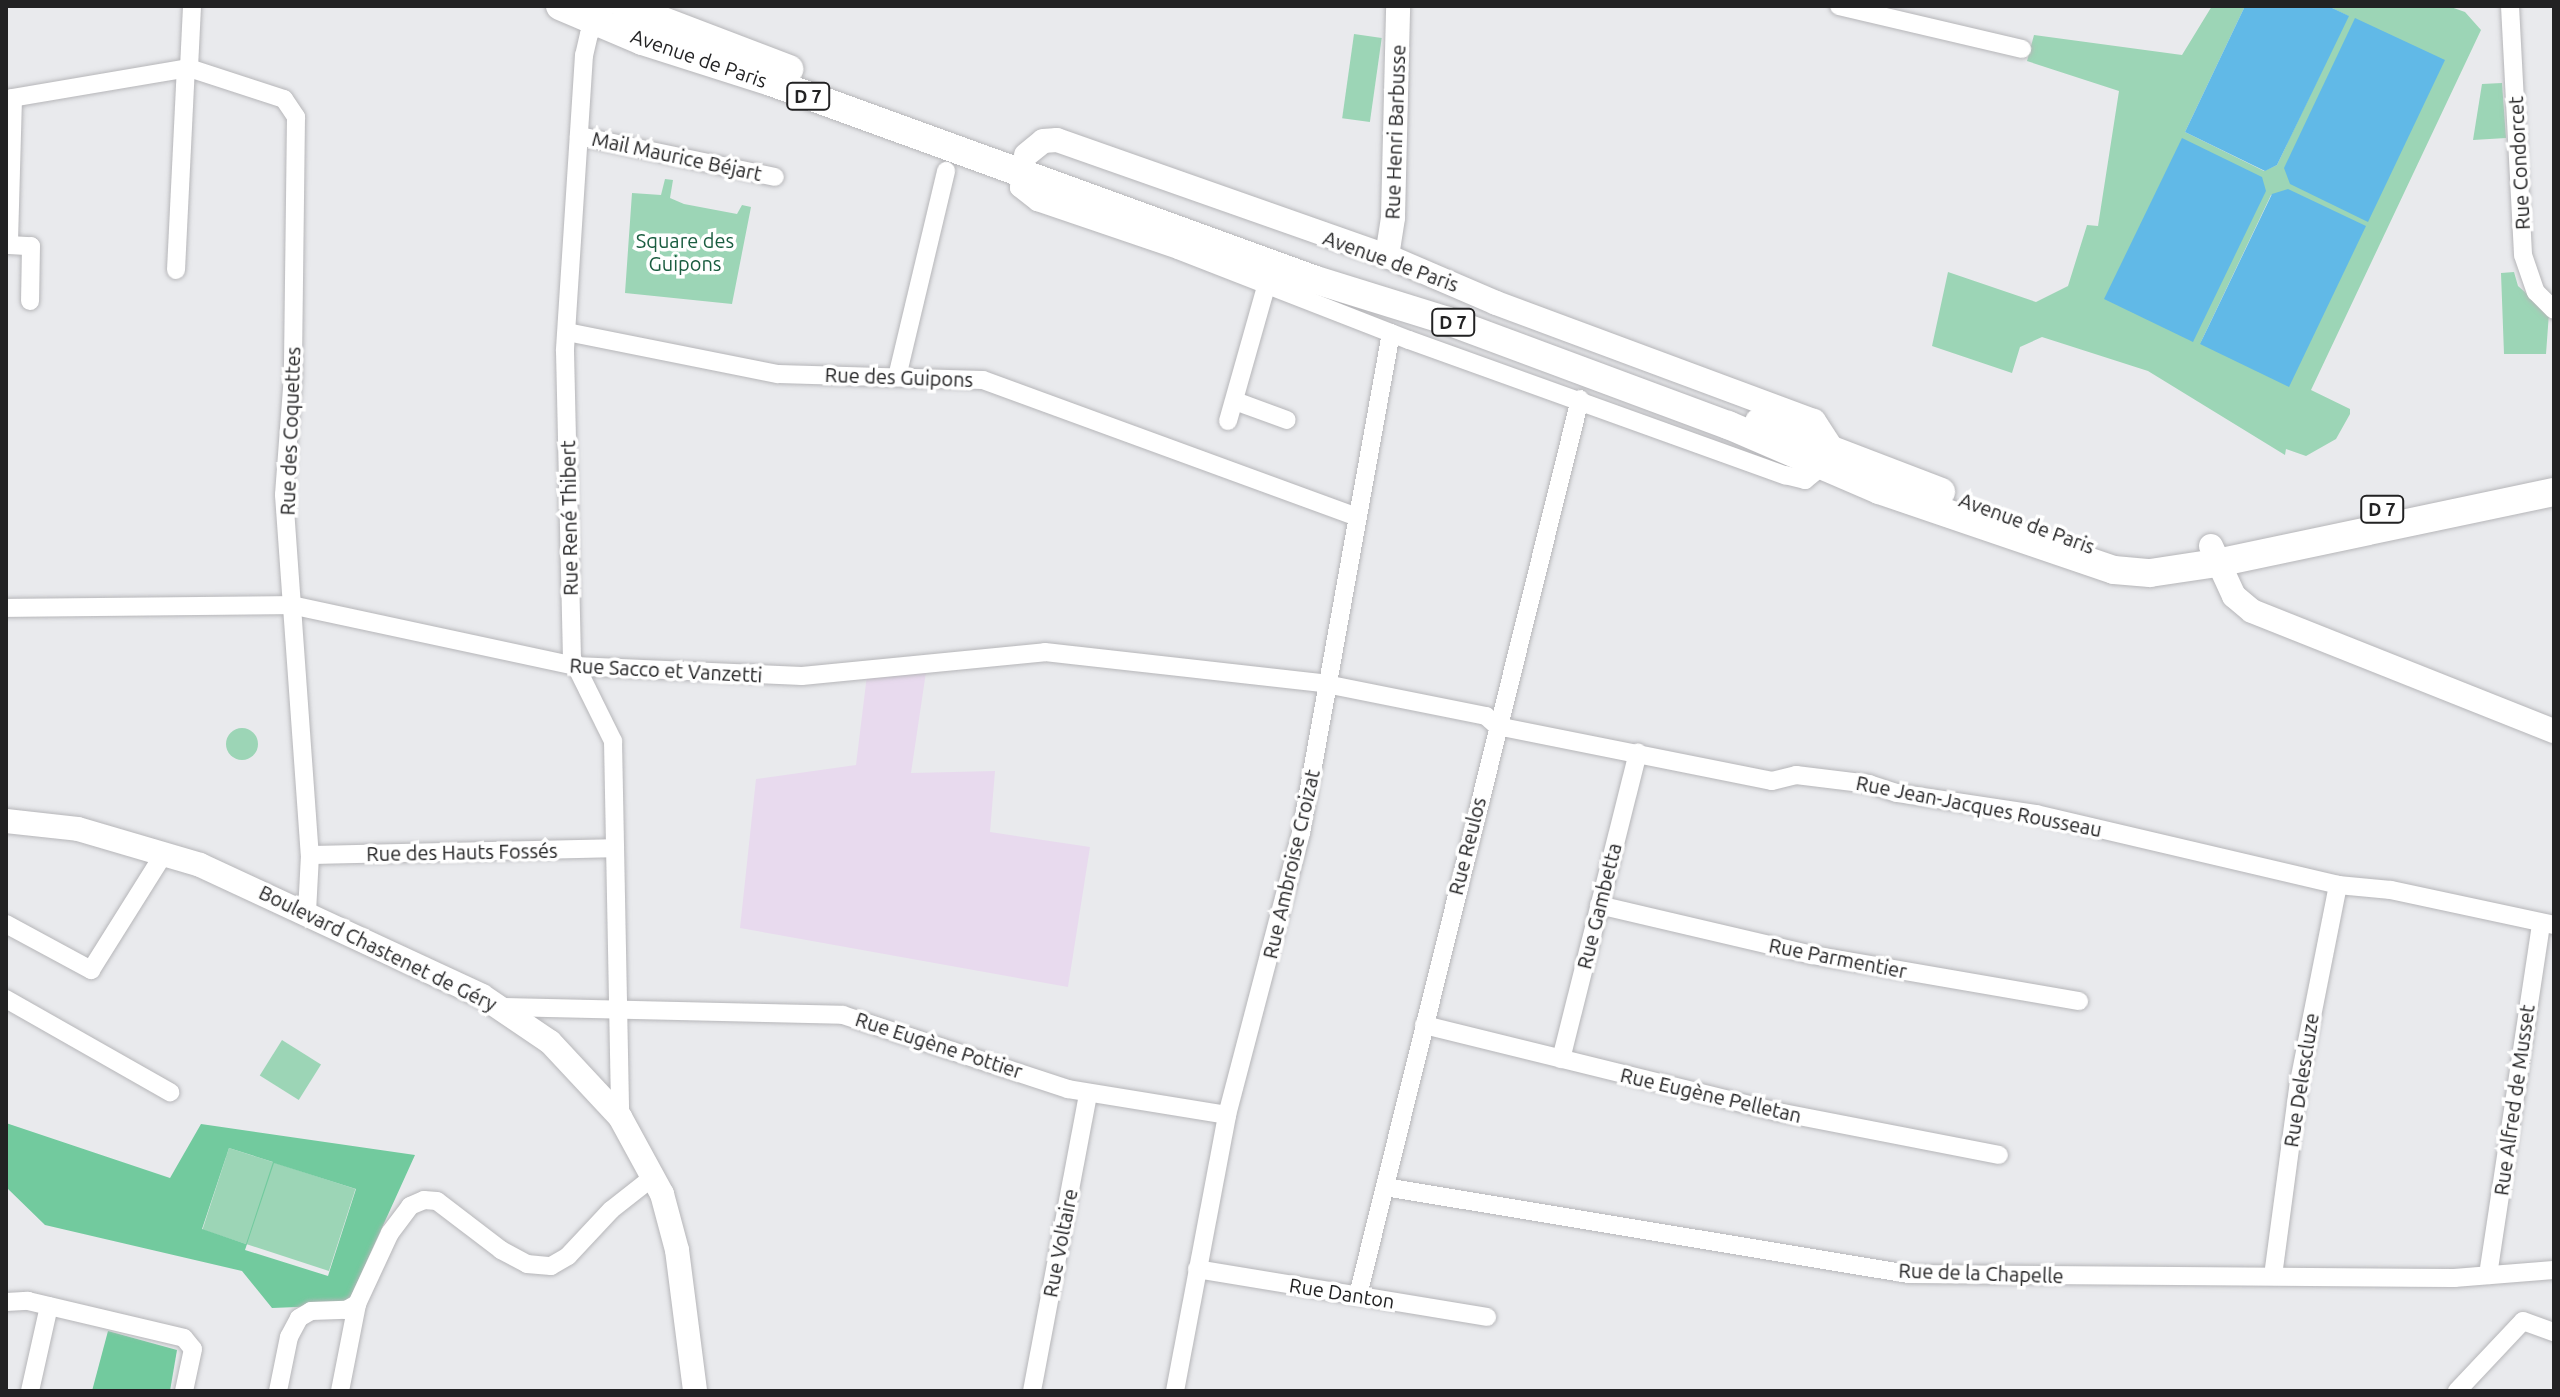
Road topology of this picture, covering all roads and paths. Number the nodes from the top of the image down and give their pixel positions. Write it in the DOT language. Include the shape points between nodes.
graph roads {
  1 [pos="192,6"];
  2 [pos="560,6"];
  3 [pos="624,6"];
  4 [pos="1398,6"];
  5 [pos="1839,6"];
  6 [pos="2510,6"];
  7 [pos="600,13"];
  8 [pos="2022,49"];
  9 [pos="188,68"];
  10 [pos="10,99"];
  11 [pos="579,136"];
  12 [pos="1023,164"];
  13 [pos="946,171"];
  14 [pos="775,177"];
  15 [pos="1387,256"];
  16 [pos="176,270"];
  17 [pos="1267,283"];
  18 [pos="30,301"];
  19 [pos="2554,310"];
  20 [pos="567,332"];
  21 [pos="1391,333"];
  22 [pos="897,377"];
  23 [pos="1580,399"];
  24 [pos="1235,401"];
  25 [pos="1287,420"];
  26 [pos="1228,421"];
  27 [pos="1827,458"];
  28 [pos="2554,474"];
  29 [pos="2554,492"];
  30 [pos="1355,516"];
  31 [pos="2214,555"];
  32 [pos="291,605"];
  33 [pos="6,608"];
  34 [pos="2340,644"];
  35 [pos="575,666"];
  36 [pos="1333,685"];
  37 [pos="2554,719"];
  38 [pos="1497,726"];
  39 [pos="2554,731"];
  40 [pos="1638,753"];
  41 [pos="6,821"];
  42 [pos="614,848"];
  43 [pos="165,852"];
  44 [pos="310,855"];
  45 [pos="2338,885"];
  46 [pos="1599,905"];
  47 [pos="307,913"];
  48 [pos="6,924"];
  49 [pos="2547,925"];
  50 [pos="6,999"];
  51 [pos="2079,1001"];
  52 [pos="503,1007"];
  53 [pos="620,1007"];
  54 [pos="1424,1025"];
  55 [pos="1561,1059"];
  56 [pos="170,1092"];
  57 [pos="1088,1094"];
  58 [pos="1227,1115"];
  59 [pos="620,1117"];
  60 [pos="1999,1155"];
  61 [pos="653,1177"];
  62 [pos="1385,1187"];
  63 [pos="1197,1269"];
  64 [pos="2554,1270"];
  65 [pos="2488,1275"];
  66 [pos="2273,1276"];
  67 [pos="1358,1295"];
  68 [pos="6,1302"];
  69 [pos="357,1304"];
  70 [pos="49,1306"];
  71 [pos="1487,1317"];
  72 [pos="2554,1332"];
  73 [pos="30,1391"];
  74 [pos="184,1391"];
  75 [pos="278,1391"];
  76 [pos="340,1391"];
  77 [pos="695,1391"];
  78 [pos="1032,1391"];
  79 [pos="1175,1391"];
  80 [pos="2457,1391"];
  1 -- 9 [label="street"];
  2 -- 7 [label="main road, Avenue de Paris / D 7"];
  3 -- 12 [label="main road, Avenue de Paris / D 7"];
  4 -- 15 [label="street, Rue Henri Barbusse" via="1393,217"];
  5 -- 8 [label="street"];
  6 -- 19 [label="street, Rue Condorcet" via="2523,255 2536,292"];
  7 -- 11 [label="street, Rue René Thibert" via="584,55"];
  7 -- 12 [label="main road, Avenue de Paris / D 7"];
  9 -- 10 [label="street"];
  9 -- 16 [label="street"];
  9 -- 32 [label="street, Rue des Coquettes" via="284,99 296,117 293,375 284,495"];
  10 -- 18 [label="street" via="9,245 31,246"];
  11 -- 14 [label="street, Mail Maurice Béjart"];
  11 -- 20 [label="street, Rue René Thibert"];
  12 -- 15 [label="street, Avenue de Paris" via="1043,141 1057,140"];
  12 -- 17 [label="street" via="1019,188 1037,202"];
  12 -- 27 [label="main road, Avenue de Paris / D 7" via="1313,265 1422,297"];
  13 -- 22 [label="street"];
  15 -- 27 [label="street, Avenue de Paris" via="1496,303 1814,421"];
  17 -- 21 [label="street"];
  17 -- 24 [label="street"];
  20 -- 22 [label="street, Rue des Guipons" via="778,374"];
  20 -- 35 [label="street, Rue René Thibert"];
  21 -- 23 [label="street"];
  21 -- 30 [label="street, Rue Ambroise Croizat"];
  22 -- 30 [label="street, Rue des Guipons" via="983,380"];
  23 -- 27 [label="street" via="1798,479 1805,480"];
  23 -- 38 [label="street, Rue Reulos"];
  24 -- 25 [label="street"];
  24 -- 26 [label="street"];
  27 -- 31 [label="main road, Avenue de Paris / D 7" via="2077,544 2136,556"];
  28 -- 31 [label="main road, D 7"];
  29 -- 31 [label="main road, D 7"];
  30 -- 36 [label="street, Rue Ambroise Croizat"];
  31 -- 34 [label="street" via="2243,606"];
  32 -- 33 [label="street, Rue Sacco et Vanzetti"];
  32 -- 35 [label="street, Rue Sacco et Vanzetti"];
  32 -- 44 [label="street, Rue des Coquettes"];
  34 -- 37 [label="street"];
  34 -- 39 [label="street"];
  35 -- 36 [label="street, Rue Sacco et Vanzetti" via="802,676 1045,652"];
  35 -- 42 [label="street, Rue René Thibert" via="613,741"];
  36 -- 38 [label="street, Rue Sacco et Vanzetti" via="1486,716"];
  36 -- 58 [label="street, Rue Ambroise Croizat" via="1301,833"];
  38 -- 40 [label="street, Rue Jean-Jacques Rousseau"];
  38 -- 54 [label="street, Rue Reulos"];
  40 -- 45 [label="street, Rue Jean-Jacques Rousseau" via="1772,781 1796,775 1869,784 2036,814"];
  40 -- 46 [label="street, Rue Gambetta"];
  41 -- 43 [label="street, Boulevard Chastenet de Géry" via="78,829"];
  42 -- 44 [label="street, Rue des Hauts Fossés"];
  42 -- 53 [label="street, Rue René Thibert"];
  43 -- 47 [label="street, Boulevard Chastenet de Géry"];
  43 -- 48 [label="street" via="91,970"];
  44 -- 47 [label="street, Rue des Coquettes"];
  45 -- 49 [label="street, Rue Jean-Jacques Rousseau" via="2391,890"];
  45 -- 66 [label="street, Rue Delescluze" via="2299,1082"];
  46 -- 51 [label="street, Rue Parmentier" via="1812,955"];
  46 -- 55 [label="street, Rue Gambetta"];
  47 -- 52 [label="street, Boulevard Chastenet de Géry"];
  49 -- 65 [label="street, Rue Alfred de Musset"];
  50 -- 56 [label="street"];
  52 -- 53 [label="street, Rue Eugène Pottier"];
  52 -- 59 [label="street, Boulevard Chastenet de Géry" via="571,1061"];
  53 -- 57 [label="street, Rue Eugène Pottier" via="843,1015"];
  53 -- 59 [label="street, Rue René Thibert"];
  54 -- 55 [label="street, Rue Eugène Pelletan"];
  54 -- 62 [label="street, Rue Reulos"];
  55 -- 60 [label="street, Rue Eugène Pelletan" via="1778,1112"];
  57 -- 58 [label="street, Rue Eugène Pottier"];
  57 -- 78 [label="street, Rue Voltaire"];
  58 -- 63 [label="street, Rue Ambroise Croizat"];
  59 -- 61 [label="street, Boulevard Chastenet de Géry"];
  61 -- 69 [label="street" via="551,1266 514,1257 437,1201 410,1206 390,1233"];
  61 -- 77 [label="street, Boulevard Chastenet de Géry" via="677,1250"];
  62 -- 66 [label="street, Rue de la Chapelle" via="1908,1274"];
  62 -- 67 [label="street, Rue Reulos"];
  63 -- 67 [label="street, Rue Danton"];
  63 -- 79 [label="street, Rue Ambroise Croizat"];
  64 -- 65 [label="street, Rue de la Chapelle"];
  65 -- 66 [label="street, Rue de la Chapelle"];
  67 -- 71 [label="street, Rue Danton"];
  68 -- 70 [label="street"];
  69 -- 75 [label="street" via="299,1318 289,1337"];
  69 -- 76 [label="street"];
  70 -- 73 [label="street"];
  70 -- 74 [label="street" via="184,1338 193,1349"];
  72 -- 80 [label="street" via="2523,1321"];
}
